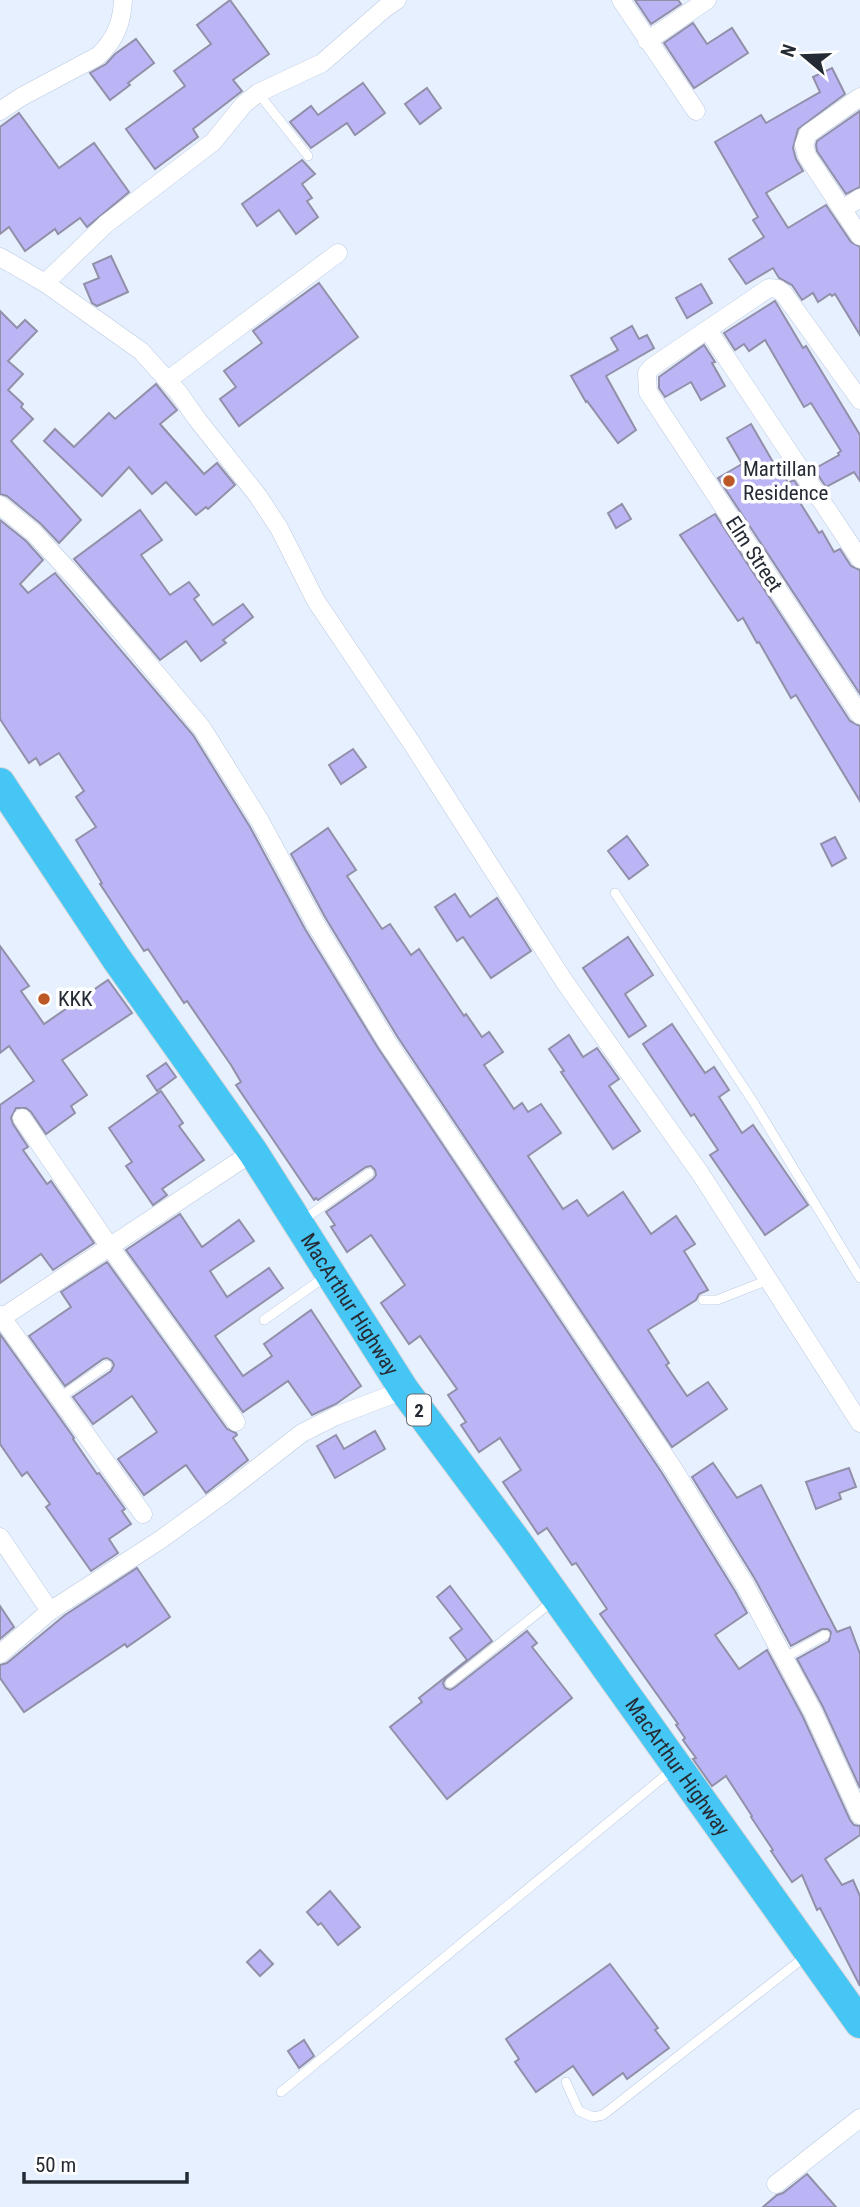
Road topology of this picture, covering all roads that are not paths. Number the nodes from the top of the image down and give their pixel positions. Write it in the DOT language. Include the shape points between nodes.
graph roads {
  1 [pos="123,0"];
  2 [pos="397,0"];
  3 [pos="621,0"];
  4 [pos="707,0"];
  5 [pos="647,41"];
  6 [pos="258,93"];
  7 [pos="860,97"];
  8 [pos="0,111"];
  9 [pos="696,111"];
  10 [pos="308,156"];
  11 [pos="860,198"];
  12 [pos="842,209"];
  13 [pos="860,236"];
  14 [pos="338,253"];
  15 [pos="0,257"];
  16 [pos="46,283"];
  17 [pos="708,330"];
  18 [pos="168,380"];
  19 [pos="857,390"];
  20 [pos="0,505"];
  21 [pos="860,559"];
  22 [pos="860,715"];
  23 [pos="0,783"];
  24 [pos="615,893"];
  25 [pos="22,1118"];
  26 [pos="253,1152"];
  27 [pos="369,1174"];
  28 [pos="299,1223"];
  29 [pos="110,1247"];
  30 [pos="330,1273"];
  31 [pos="860,1278"];
  32 [pos="768,1280"];
  33 [pos="703,1300"];
  34 [pos="1,1317"];
  35 [pos="264,1320"];
  36 [pos="107,1365"];
  37 [pos="404,1390"];
  38 [pos="59,1398"];
  39 [pos="236,1422"];
  40 [pos="860,1423"];
  41 [pos="143,1514"];
  42 [pos="1,1543"];
  43 [pos="557,1598"];
  44 [pos="50,1611"];
  45 [pos="825,1635"];
  46 [pos="0,1654"];
  47 [pos="784,1658"];
  48 [pos="450,1683"];
  49 [pos="676,1766"];
  50 [pos="860,1815"];
  51 [pos="810,1953"];
  52 [pos="860,2023"];
  53 [pos="566,2082"];
  54 [pos="281,2092"];
  55 [pos="860,2118"];
  56 [pos="776,2184"];
  1 -- 8 [label="street" via="118,30 98,56"];
  2 -- 6 [label="street" via="322,62"];
  3 -- 5 [label="street"];
  4 -- 5 [label="street"];
  5 -- 9 [label="street"];
  6 -- 10 [label="lane"];
  6 -- 16 [label="street" via="214,142 106,224"];
  7 -- 12 [label="street" via="808,134 804,145"];
  11 -- 12 [label="street"];
  12 -- 13 [label="street"];
  14 -- 18 [label="street"];
  15 -- 16 [label="street"];
  16 -- 18 [label="street" via="141,351"];
  17 -- 19 [label="street" via="769,288 778,289"];
  17 -- 21 [label="street"];
  17 -- 22 [label="street, Elm Street" via="652,367 647,373 648,392"];
  18 -- 32 [label="street" via="258,496 316,601 564,981 700,1174"];
  20 -- 47 [label="street" via="34,533 88,592 202,728 387,1042 672,1467"];
  23 -- 26 [label="highway, MacArthur Highway / 2"];
  24 -- 31 [label="lane" via="754,1103"];
  25 -- 29 [label="street"];
  26 -- 28 [label="highway, MacArthur Highway / 2"];
  26 -- 29 [label="street"];
  27 -- 28 [label="lane"];
  28 -- 30 [label="highway, MacArthur Highway / 2"];
  29 -- 34 [label="street"];
  29 -- 39 [label="street"];
  30 -- 35 [label="lane"];
  30 -- 37 [label="highway, MacArthur Highway / 2"];
  32 -- 33 [label="lane" via="717,1300"];
  32 -- 40 [label="street"];
  34 -- 38 [label="street"];
  36 -- 38 [label="lane"];
  37 -- 43 [label="highway, MacArthur Highway / 2"];
  37 -- 44 [label="street" via="302,1433 160,1540"];
  38 -- 41 [label="street"];
  42 -- 44 [label="street"];
  43 -- 48 [label="lane"];
  43 -- 49 [label="highway, MacArthur Highway / 2"];
  44 -- 46 [label="street"];
  45 -- 47 [label="lane"];
  47 -- 50 [label="street"];
  49 -- 51 [label="highway, MacArthur Highway / 2"];
  49 -- 54 [label="lane"];
  51 -- 52 [label="highway, MacArthur Highway / 2"];
  51 -- 53 [label="lane" via="603,2115 593,2117 579,2111"];
  55 -- 56 [label="street"];
}
